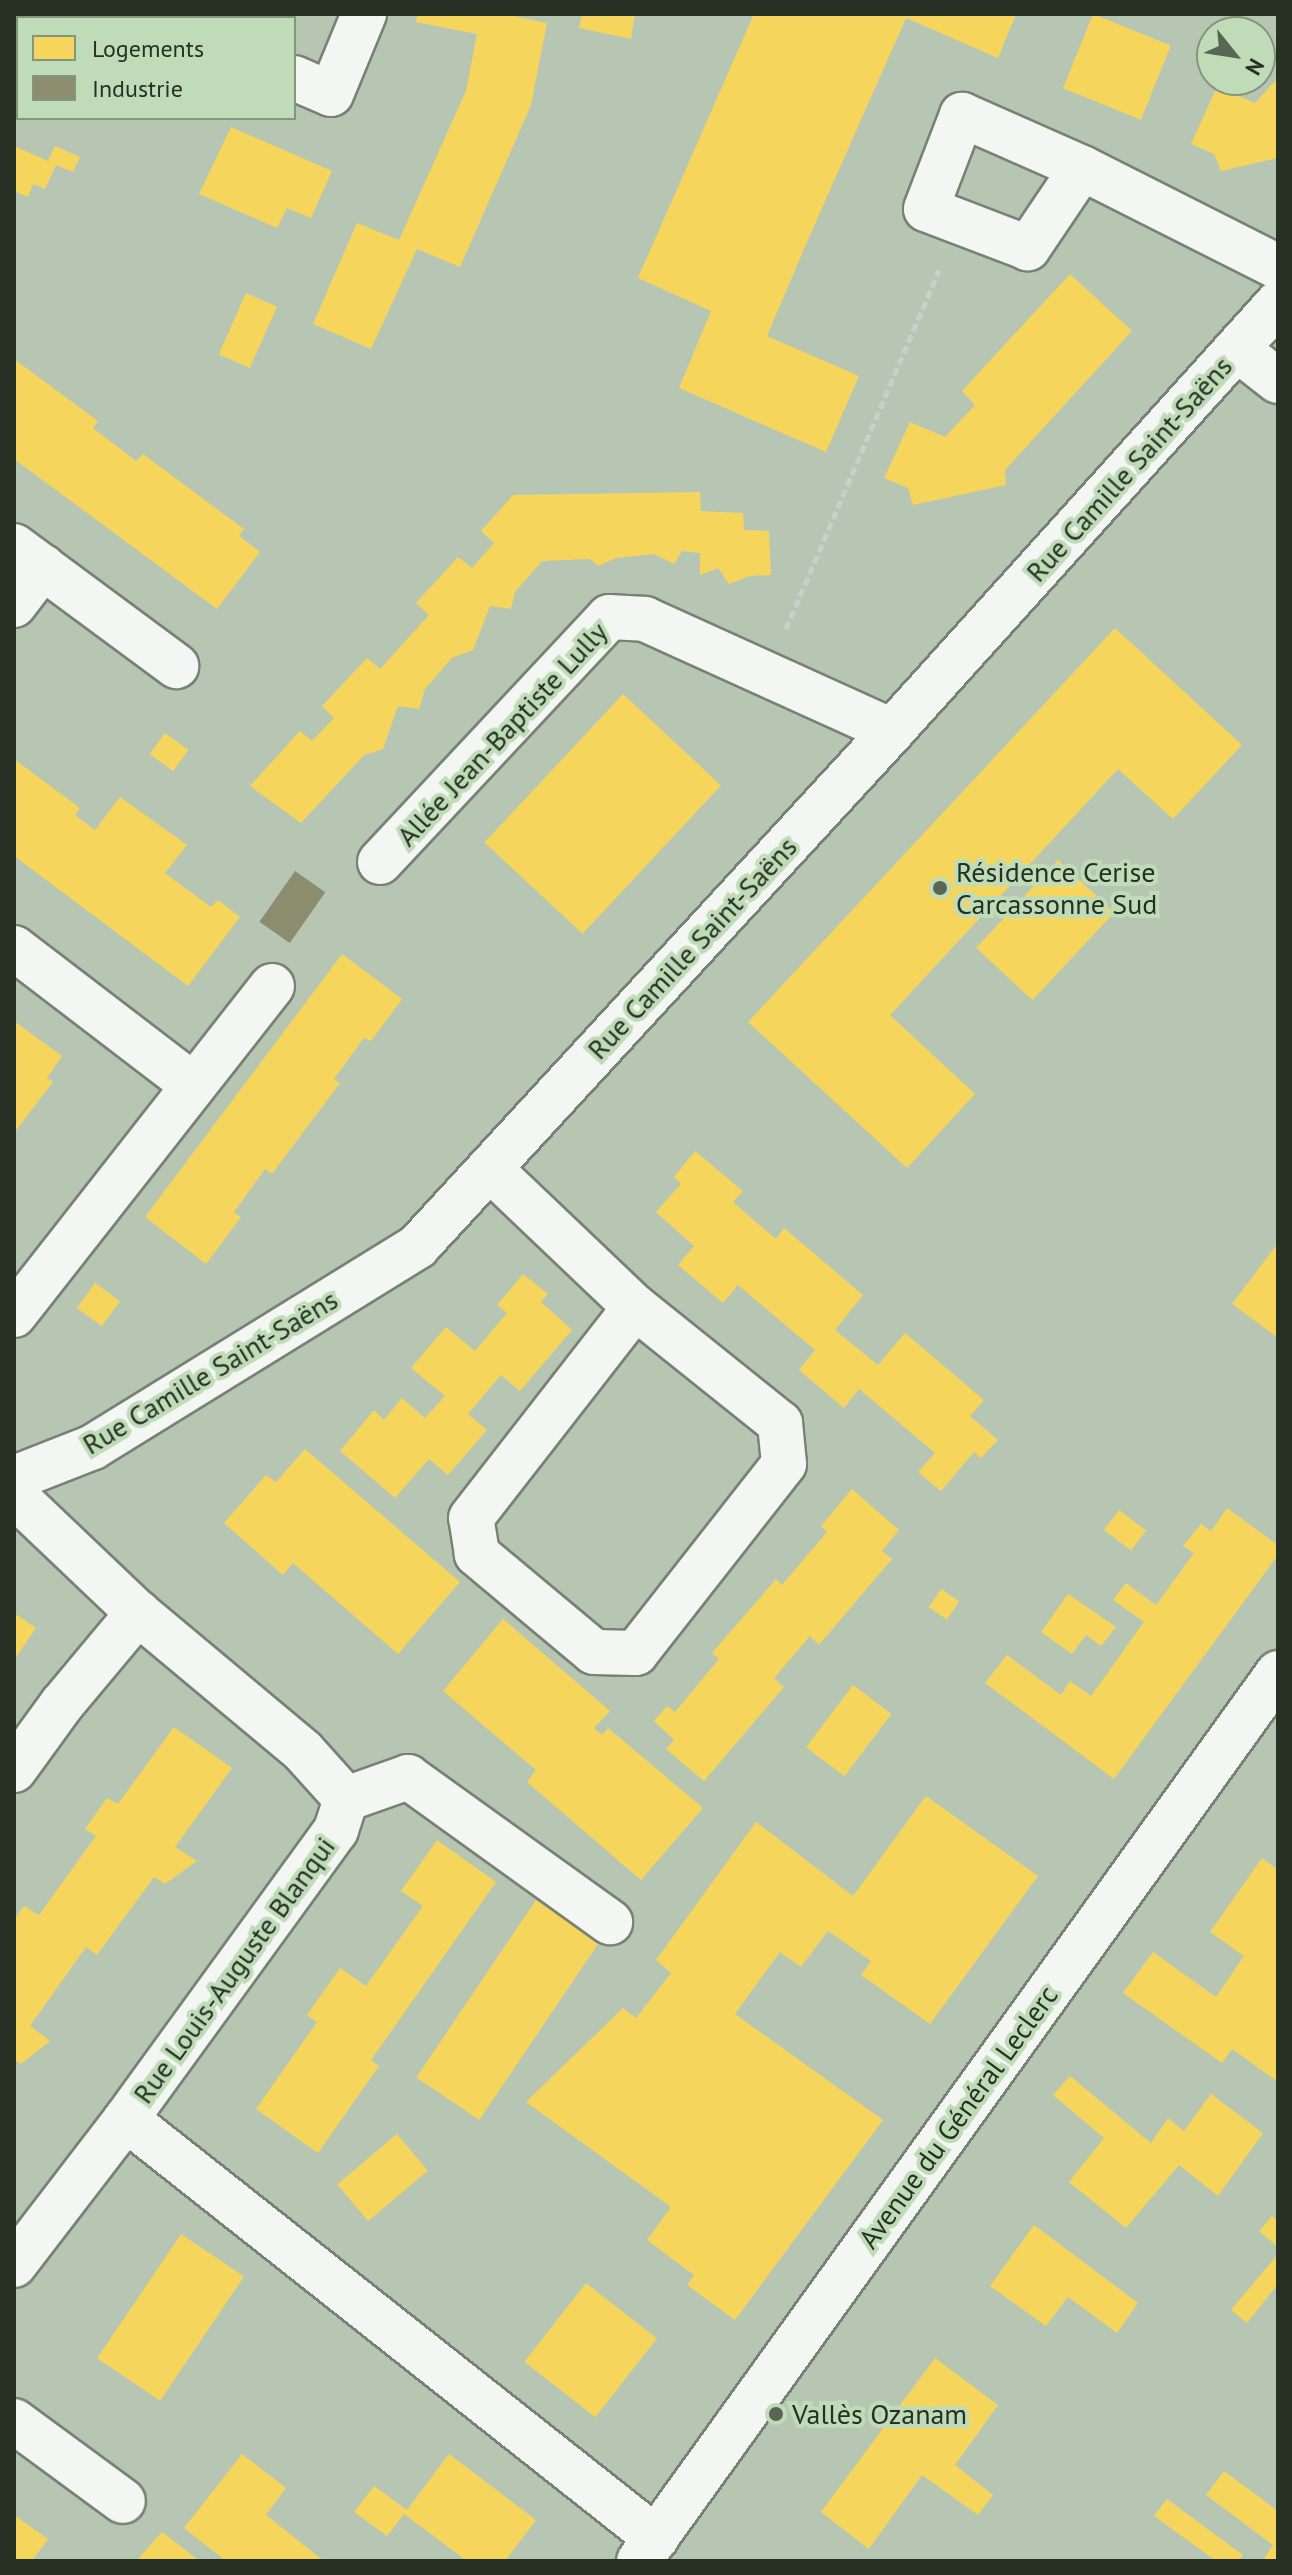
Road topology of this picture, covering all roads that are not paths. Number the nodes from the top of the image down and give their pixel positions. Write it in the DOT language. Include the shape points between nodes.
graph roads {
  1 [pos="364,14"];
  2 [pos="296,79"];
  3 [pos="1082,168"];
  4 [pos="1278,267"];
  5 [pos="1278,303"];
  6 [pos="1237,349"];
  7 [pos="1278,381"];
  8 [pos="28,557"];
  9 [pos="14,605"];
  10 [pos="176,666"];
  11 [pos="892,731"];
  12 [pos="380,862"];
  13 [pos="14,948"];
  14 [pos="272,986"];
  15 [pos="193,1085"];
  16 [pos="490,1169"];
  17 [pos="635,1307"];
  18 [pos="14,1315"];
  19 [pos="14,1478"];
  20 [pos="14,1495"];
  21 [pos="138,1613"];
  22 [pos="1278,1673"];
  23 [pos="14,1770"];
  24 [pos="346,1799"];
  25 [pos="610,1922"];
  26 [pos="126,2119"];
  27 [pos="14,2265"];
  28 [pos="14,2421"];
  29 [pos="123,2501"];
  30 [pos="647,2549"];
  1 -- 2 [label="street" via="331,94"];
  3 -- 3 [label="street" via="962,115 926,209 1028,248"];
  3 -- 4 [label="street"];
  5 -- 6 [label="street, Rue Camille Saint-Saëns"];
  6 -- 7 [label="street"];
  6 -- 11 [label="street, Rue Camille Saint-Saëns"];
  8 -- 9 [label="street"];
  8 -- 10 [label="street"];
  11 -- 12 [label="street, Allée Jean-Baptiste Lully" via="645,619 609,617"];
  11 -- 16 [label="street, Rue Camille Saint-Saëns"];
  13 -- 15 [label="street"];
  14 -- 15 [label="street"];
  15 -- 18 [label="street"];
  16 -- 17 [label="street"];
  16 -- 19 [label="street, Rue Camille Saint-Saëns" via="418,1246 93,1447"];
  17 -- 17 [label="street" via="780,1423 784,1464 636,1653 594,1652 477,1554 471,1518"];
  20 -- 21 [label="street"];
  21 -- 23 [label="street"];
  21 -- 24 [label="street" via="303,1751"];
  22 -- 30 [label="street, Avenue du Général Leclerc"];
  24 -- 25 [label="street" via="408,1777"];
  24 -- 26 [label="street, Rue Louis-Auguste Blanqui" via="336,1830"];
  26 -- 27 [label="street, Rue Louis-Auguste Blanqui"];
  26 -- 30 [label="street"];
  28 -- 29 [label="street"];
}
